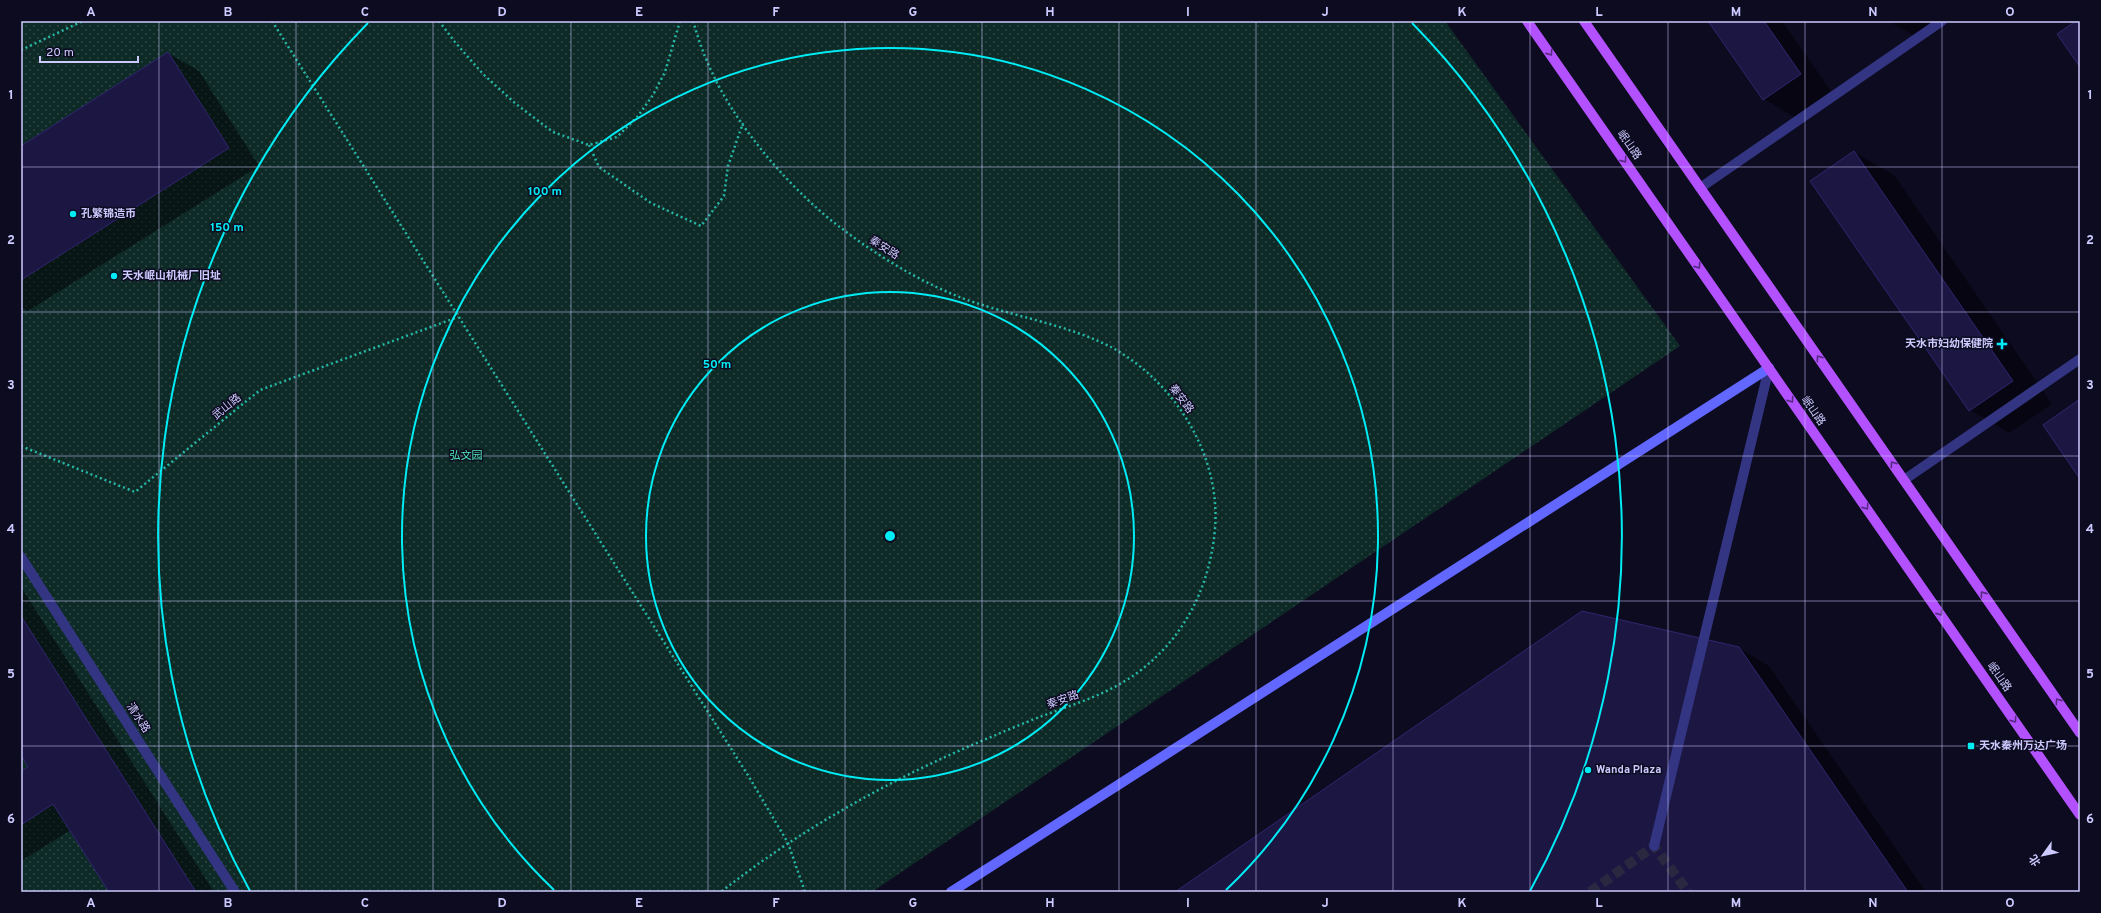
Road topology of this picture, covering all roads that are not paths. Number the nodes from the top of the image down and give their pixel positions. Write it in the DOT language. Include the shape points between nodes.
graph roads {
  1 [pos="1527,21"];
  2 [pos="1584,21"];
  3 [pos="1942,21"];
  4 [pos="1700,188"];
  5 [pos="2080,359"];
  6 [pos="1769,368"];
  7 [pos="1904,480"];
  8 [pos="21,557"];
  9 [pos="2080,733"];
  10 [pos="2080,815"];
  11 [pos="1654,846"];
  12 [pos="235,892"];
  13 [pos="951,892"];
  1 -- 6 [label="main road, 岷山路, one-way"];
  2 -- 4 [label="main road"];
  3 -- 4 [label="street"];
  7 -- 4 [label="main road, one-way"];
  5 -- 7 [label="street"];
  6 -- 10 [label="main road, 岷山路, one-way"];
  6 -- 11 [label="street"];
  6 -- 13 [label="street"];
  9 -- 7 [label="main road, one-way"];
  8 -- 12 [label="street, 清水路"];
}
